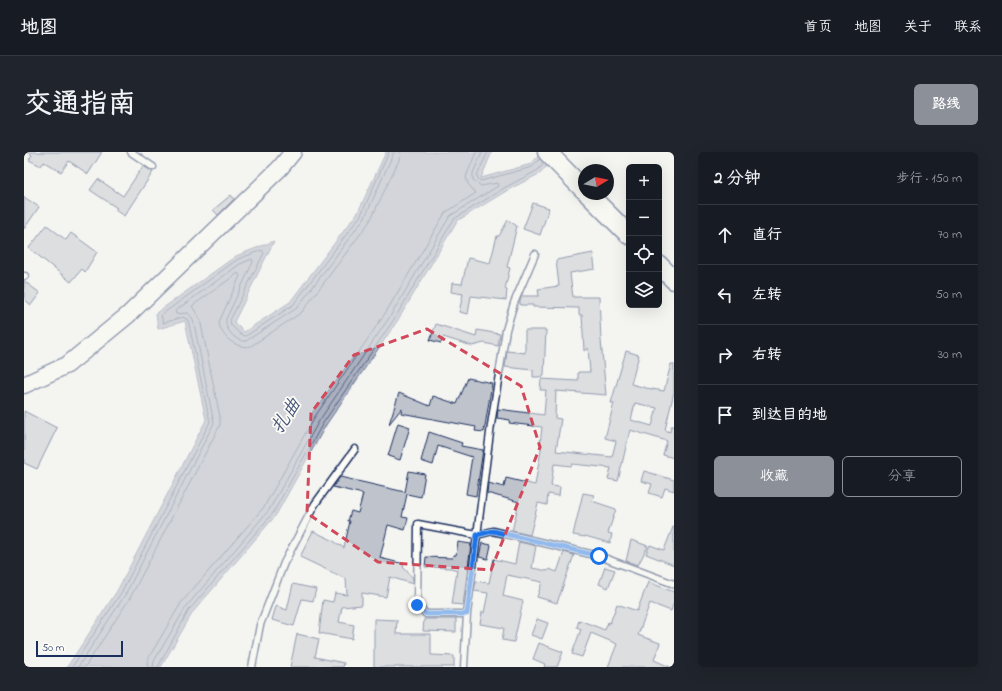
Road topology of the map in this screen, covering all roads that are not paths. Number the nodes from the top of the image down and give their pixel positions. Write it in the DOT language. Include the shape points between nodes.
graph roads {
  1 [pos="131,152"];
  2 [pos="293,152"];
  3 [pos="546,152"];
  4 [pos="153,167"];
  5 [pos="578,184"];
  6 [pos="594,200"];
  7 [pos="626,232"];
  8 [pos="534,254"];
  9 [pos="662,268"];
  10 [pos="674,280"];
  11 [pos="24,384"];
  12 [pos="355,449"];
  13 [pos="477,535"];
  14 [pos="674,584"];
  15 [pos="467,614"];
  16 [pos="252,667"];
  17 [pos="464,667"];
  1 -- 4 [label="lane"];
  2 -- 11 [label="street" via="280,168 128,314 67,365"];
  3 -- 5 [label="main road"];
  6 -- 7 [label="main road"];
  8 -- 13 [label="lane" via="506,330"];
  9 -- 10 [label="main road"];
  12 -- 16 [label="lane" via="315,504 284,563 260,625"];
  13 -- 14 [label="lane" via="493,531 599,556"];
  13 -- 15 [label="lane"];
  13 -- 15 [label="lane" via="418,524 417,605 426,614"];
  15 -- 17 [label="lane"];
}
